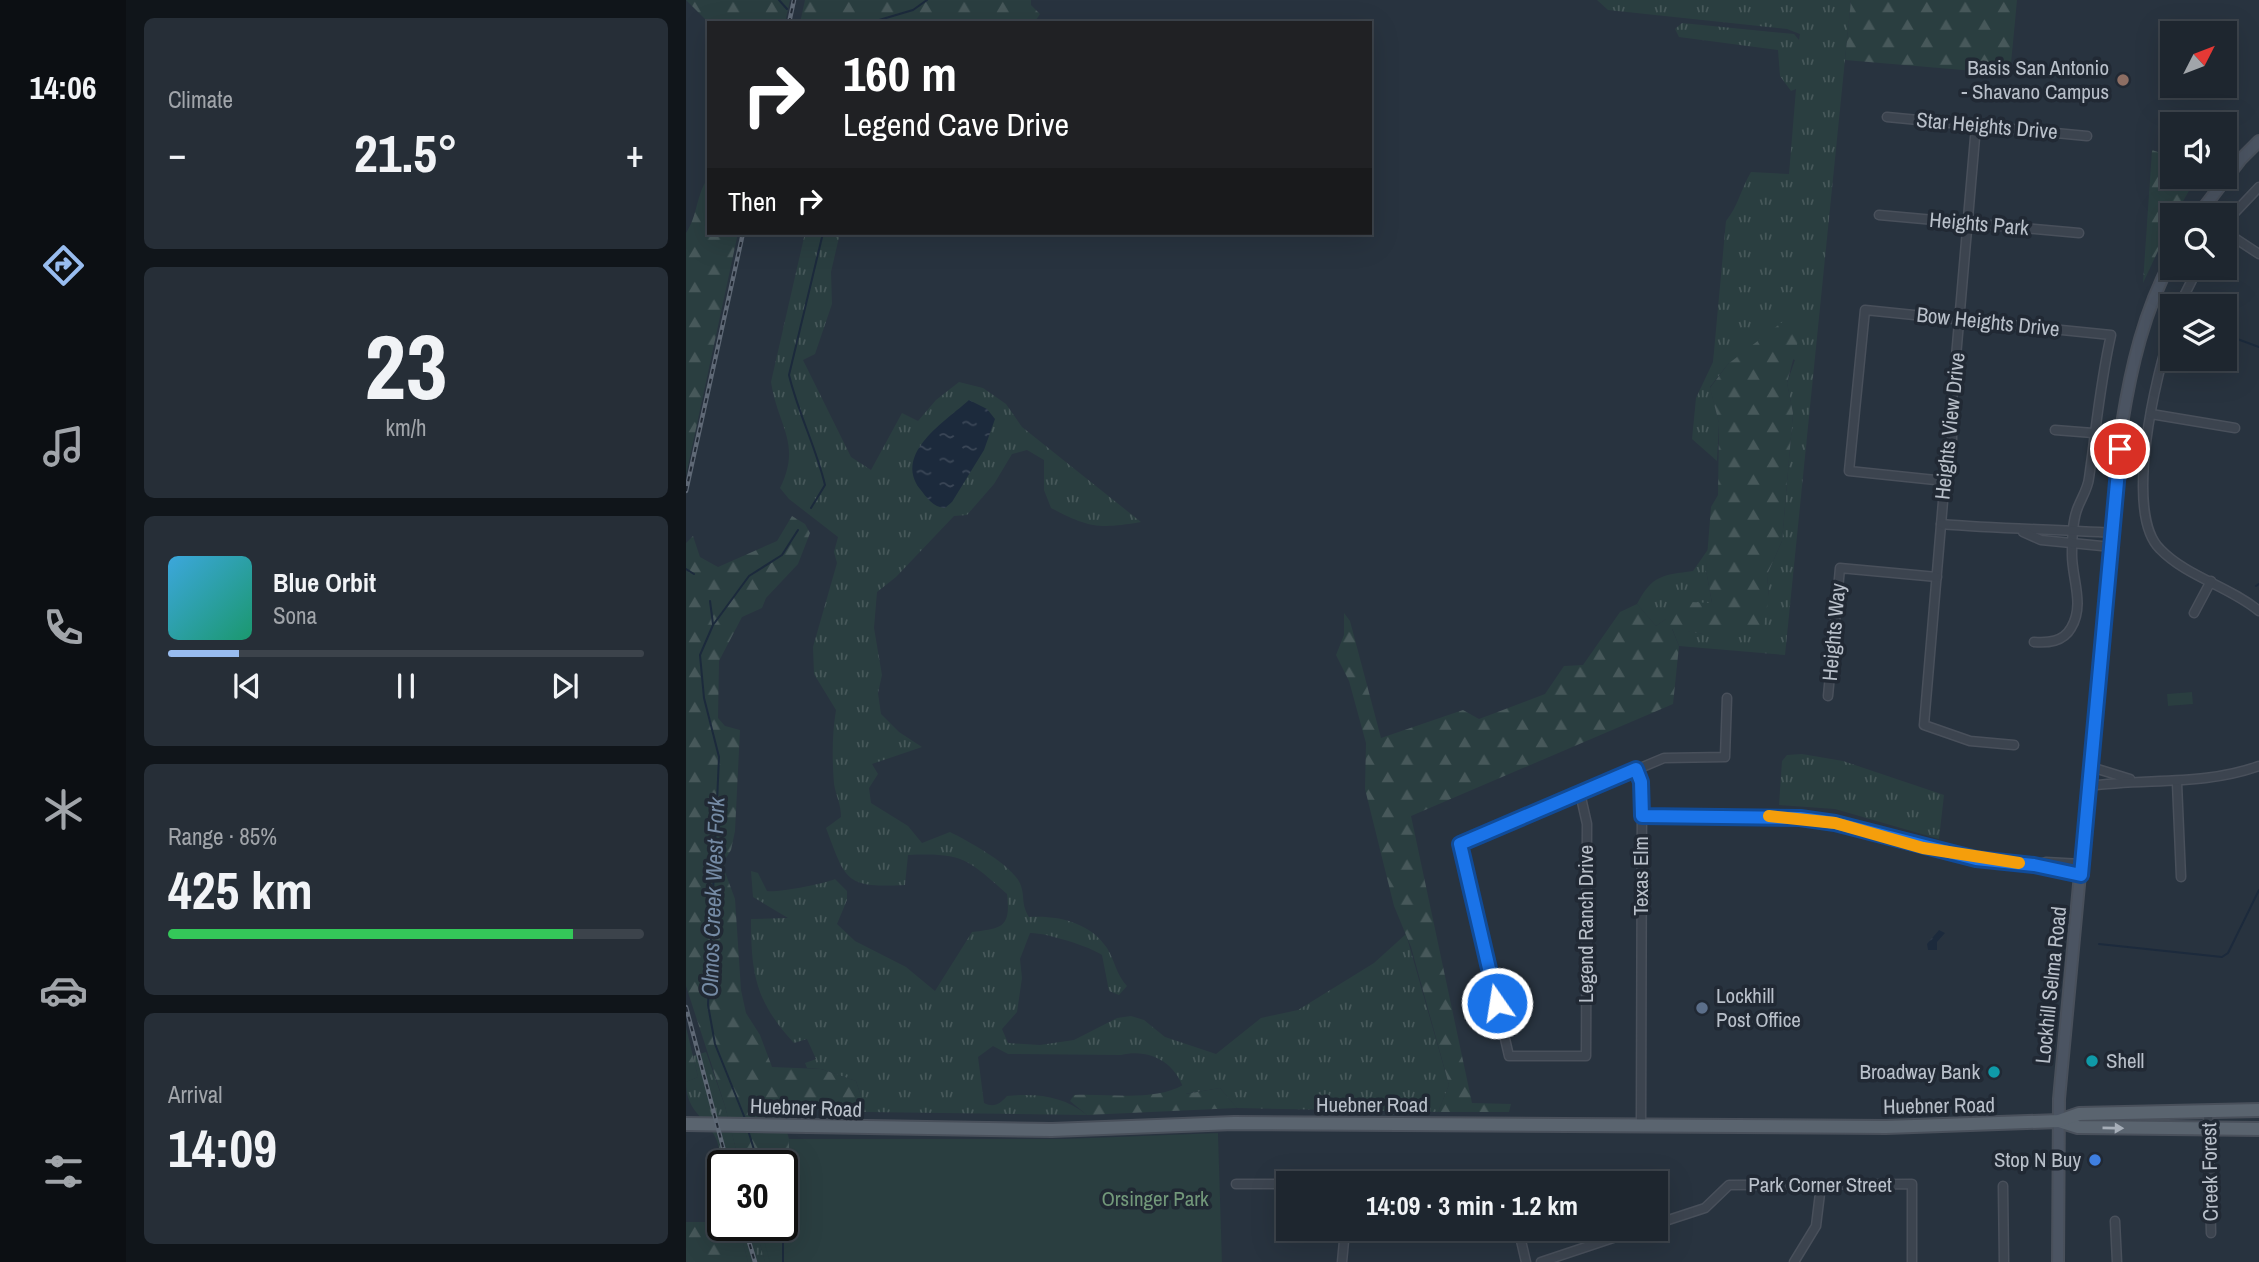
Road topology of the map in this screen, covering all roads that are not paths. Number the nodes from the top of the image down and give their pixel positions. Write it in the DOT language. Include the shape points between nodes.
graph roads {
  1 [pos="1887,117"];
  2 [pos="1976,126"];
  3 [pos="2087,136"];
  4 [pos="2259,141"];
  5 [pos="2259,187"];
  6 [pos="2208,203"];
  7 [pos="2237,210"];
  8 [pos="1879,215"];
  9 [pos="1967,223"];
  10 [pos="2079,233"];
  11 [pos="2237,240"];
  12 [pos="2259,254"];
  13 [pos="2163,280"];
  14 [pos="1961,320"];
  15 [pos="2160,364"];
  16 [pos="2151,414"];
  17 [pos="2235,428"];
  18 [pos="2055,430"];
  19 [pos="2093,433"];
  20 [pos="1945,481"];
  21 [pos="1941,524"];
  22 [pos="2074,530"];
  23 [pos="2023,532"];
  24 [pos="2113,533"];
  25 [pos="2072,543"];
  26 [pos="2112,547"];
  27 [pos="1937,577"];
  28 [pos="2211,581"];
  29 [pos="2259,611"];
  30 [pos="2193,613"];
  31 [pos="2034,642"];
  32 [pos="1828,695"];
  33 [pos="1727,698"];
  34 [pos="2014,745"];
  35 [pos="2259,766"];
  36 [pos="2091,767"];
  37 [pos="1636,769"];
  38 [pos="2136,781"];
  39 [pos="2176,783"];
  40 [pos="2089,786"];
  41 [pos="1580,793"];
  42 [pos="1642,816"];
  43 [pos="2081,870"];
  44 [pos="2181,877"];
  45 [pos="2208,1110"];
  46 [pos="2259,1110"];
  47 [pos="2059,1121"];
  48 [pos="686,1124"];
  49 [pos="1641,1125"];
  50 [pos="2209,1129"];
  51 [pos="2259,1129"];
  52 [pos="1236,1184"];
  53 [pos="1276,1184"];
  54 [pos="1821,1185"];
  55 [pos="2003,1186"];
  56 [pos="1668,1220"];
  57 [pos="2115,1220"];
  58 [pos="2211,1233"];
  59 [pos="1343,1241"];
  60 [pos="1521,1241"];
  61 [pos="1596,1241"];
  62 [pos="1342,1262"];
  63 [pos="1526,1262"];
  64 [pos="1541,1262"];
  65 [pos="1794,1262"];
  66 [pos="1912,1262"];
  67 [pos="2004,1262"];
  68 [pos="2059,1262"];
  69 [pos="2117,1262"];
  1 -- 2 [label="street, Star Heights Drive"];
  2 -- 3 [label="street, Star Heights Drive"];
  2 -- 9 [label="street, Heights View Drive"];
  4 -- 6 [label="main road"];
  5 -- 7 [label="street"];
  8 -- 9 [label="street, Heights Park"];
  9 -- 10 [label="street, Heights Park"];
  9 -- 14 [label="street, Heights View Drive"];
  11 -- 12 [label="street"];
  13 -- 24 [label="main road, Lockhill Selma Road" via="2130,375"];
  14 -- 19 [label="street, Bow Heights Drive" via="2111,335"];
  14 -- 20 [label="street, Heights View Drive"];
  14 -- 20 [label="street, Bow Heights Drive" via="1865,310 1849,471"];
  15 -- 16 [label="street"];
  16 -- 17 [label="street"];
  16 -- 28 [label="street" via="2143,492 2146,529 2168,556"];
  18 -- 19 [label="street"];
  19 -- 22 [label="street" via="2089,480"];
  20 -- 21 [label="street, Heights View Drive"];
  21 -- 23 [label="street"];
  21 -- 27 [label="street, Heights View Drive"];
  22 -- 23 [label="street"];
  22 -- 24 [label="street"];
  22 -- 25 [label="street"];
  23 -- 25 [label="street" via="2041,540"];
  24 -- 26 [label="main road, Lockhill Selma Road"];
  25 -- 26 [label="street"];
  25 -- 31 [label="street" via="2078,604 2073,627 2058,640"];
  26 -- 36 [label="main road, Lockhill Selma Road"];
  27 -- 32 [label="street, Heights Way" via="1840,568"];
  27 -- 34 [label="street, Heights View Drive" via="1924,726 1970,741"];
  28 -- 29 [label="street"];
  28 -- 30 [label="street"];
  33 -- 37 [label="street" via="1725,757 1673,757"];
  35 -- 39 [label="street" via="2222,778"];
  36 -- 38 [label="street"];
  36 -- 40 [label="main road, Lockhill Selma Road"];
  37 -- 41 [label="street"];
  37 -- 42 [label="street"];
  38 -- 39 [label="street"];
  38 -- 40 [label="street"];
  39 -- 44 [label="street"];
  40 -- 43 [label="main road, Lockhill Selma Road"];
  41 -- 41 [label="street, Legend Ranch Drive" via="1460,844 1510,1056 1586,1056 1587,824"];
  42 -- 43 [label="street, Texas Elm" via="1800,818 1976,859"];
  42 -- 49 [label="street, Texas Elm"];
  43 -- 47 [label="main road, Lockhill Selma Road"];
  45 -- 46 [label="main road, Huebner Road"];
  45 -- 47 [label="main road, Huebner Road" via="2079,1114"];
  45 -- 50 [label="street, Creek Forest"];
  47 -- 49 [label="main road, Huebner Road"];
  47 -- 50 [label="main road, Huebner Road, one-way" via="2078,1127"];
  47 -- 68 [label="main road, Lockhill Selma Road"];
  48 -- 49 [label="main road, Huebner Road" via="1052,1130 1234,1123"];
  50 -- 51 [label="main road, Huebner Road"];
  50 -- 58 [label="street, Creek Forest"];
  52 -- 53 [label="street"];
  54 -- 56 [label="street, Park Corner Street" via="1729,1185 1704,1208"];
  54 -- 65 [label="street" via="1816,1226"];
  54 -- 66 [label="street, Park Corner Street" via="1912,1184"];
  55 -- 67 [label="street"];
  57 -- 69 [label="street"];
  59 -- 62 [label="street"];
  60 -- 63 [label="street"];
  61 -- 64 [label="street"];
}
